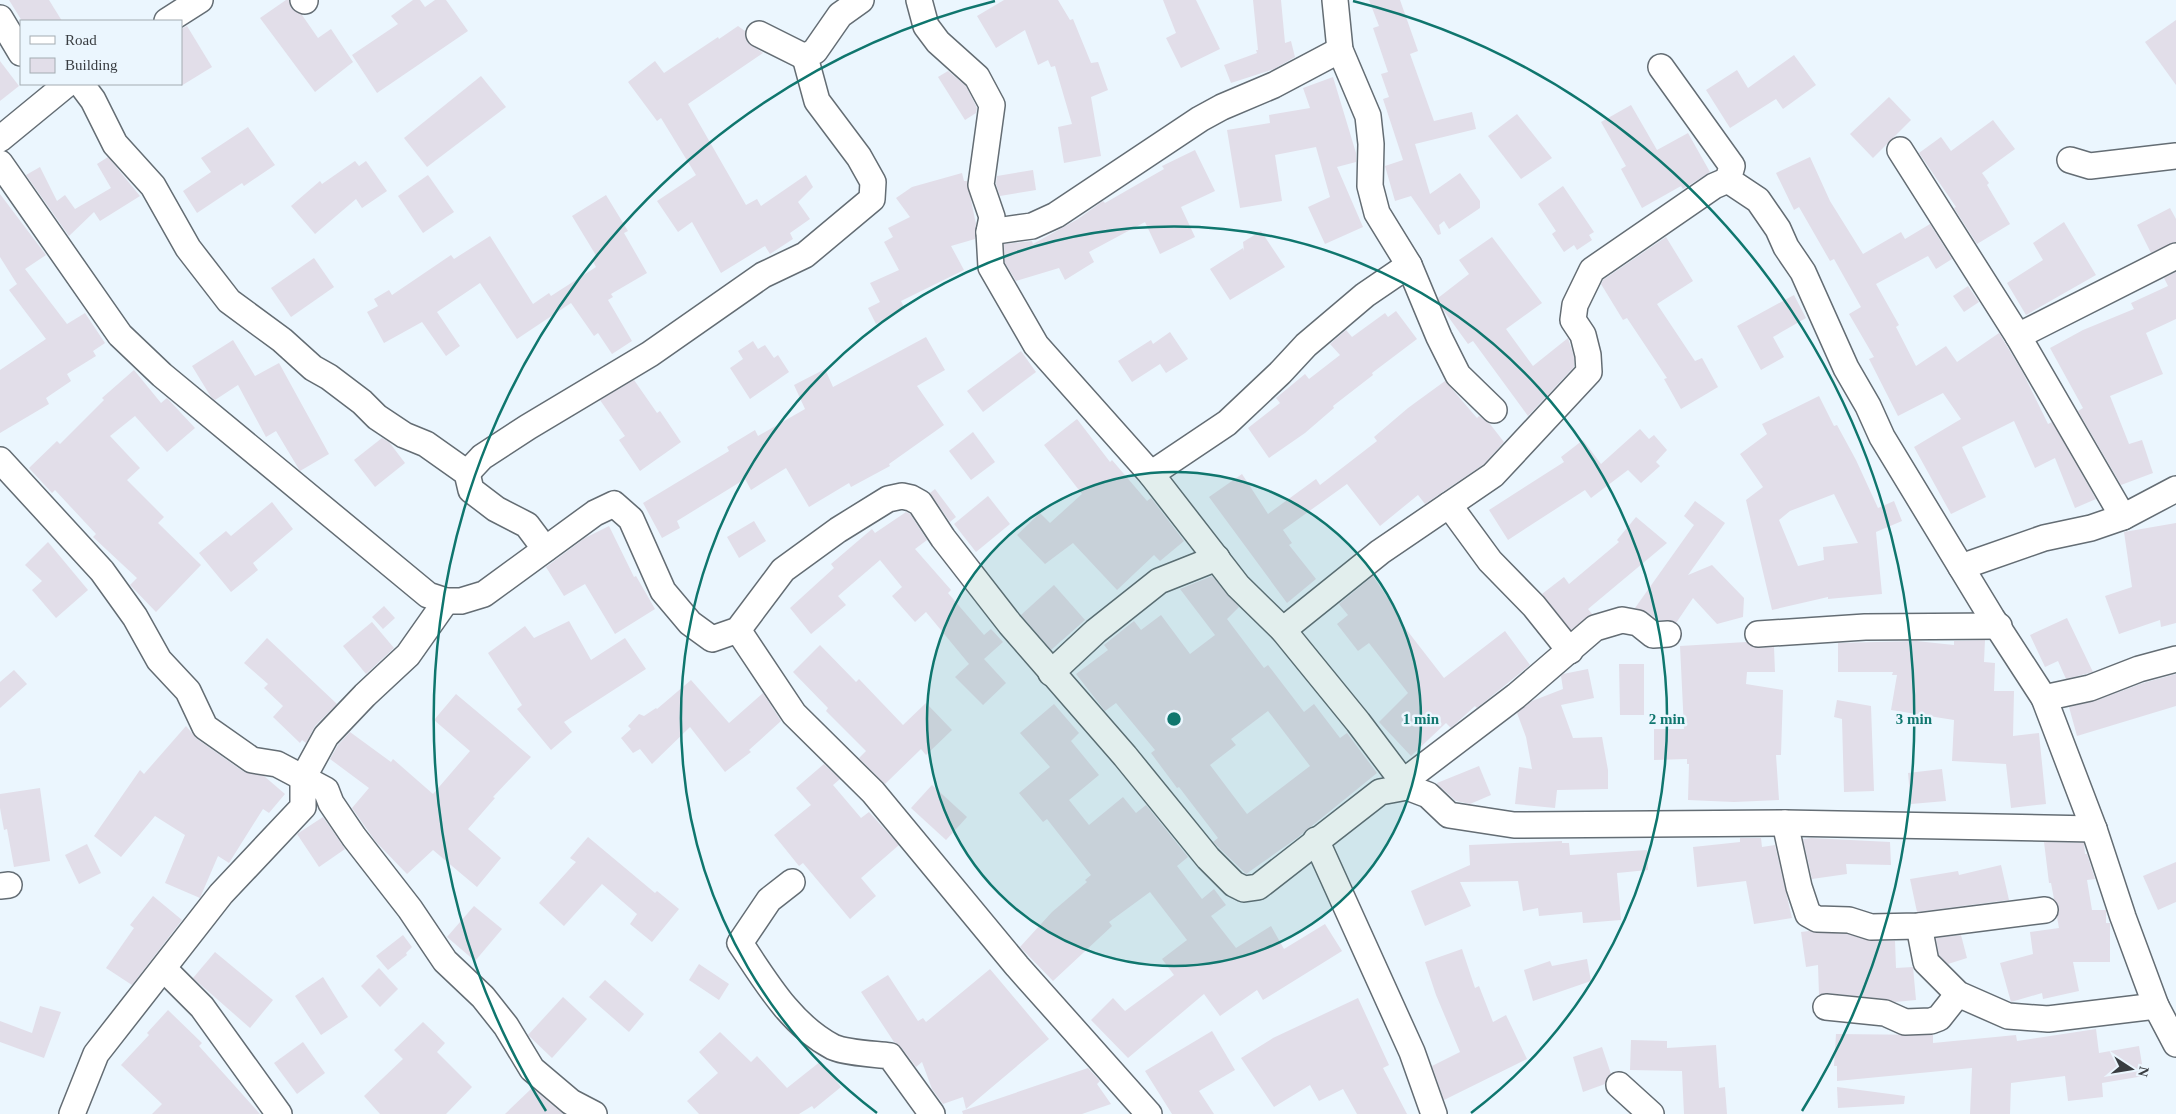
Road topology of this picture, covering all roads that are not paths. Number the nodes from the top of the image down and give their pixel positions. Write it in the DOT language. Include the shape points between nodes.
graph roads {
  1 [pos="200,0"];
  2 [pos="861,0"];
  3 [pos="919,0"];
  4 [pos="1334,0"];
  5 [pos="0,18"];
  6 [pos="169,20"];
  7 [pos="759,34"];
  8 [pos="1340,50"];
  9 [pos="20,51"];
  10 [pos="805,58"];
  11 [pos="1661,67"];
  12 [pos="66,85"];
  13 [pos="82,85"];
  14 [pos="0,139"];
  15 [pos="1900,150"];
  16 [pos="2070,160"];
  17 [pos="2174,160"];
  18 [pos="0,162"];
  19 [pos="1728,180"];
  20 [pos="989,232"];
  21 [pos="2176,256"];
  22 [pos="1409,265"];
  23 [pos="2018,336"];
  24 [pos="1494,410"];
  25 [pos="0,460"];
  26 [pos="467,474"];
  27 [pos="1151,474"];
  28 [pos="2176,489"];
  29 [pos="1449,505"];
  30 [pos="2123,517"];
  31 [pos="545,549"];
  32 [pos="1217,558"];
  33 [pos="1961,567"];
  34 [pos="446,601"];
  35 [pos="1999,626"];
  36 [pos="738,630"];
  37 [pos="1283,630"];
  38 [pos="1668,634"];
  39 [pos="1758,634"];
  40 [pos="1570,651"];
  41 [pos="2176,659"];
  42 [pos="1051,673"];
  43 [pos="2044,698"];
  44 [pos="303,778"];
  45 [pos="1405,784"];
  46 [pos="1785,823"];
  47 [pos="2094,829"];
  48 [pos="1316,840"];
  49 [pos="792,882"];
  50 [pos="2045,910"];
  51 [pos="1919,926"];
  52 [pos="164,969"];
  53 [pos="1958,994"];
  54 [pos="2156,1006"];
  55 [pos="1826,1007"];
  56 [pos="2176,1044"];
  57 [pos="1619,1085"];
  58 [pos="72,1114"];
  59 [pos="279,1114"];
  60 [pos="594,1114"];
  61 [pos="932,1114"];
  62 [pos="1149,1114"];
  63 [pos="1434,1114"];
  64 [pos="1651,1114"];
  1 -- 6 [label="street"];
  2 -- 10 [label="street" via="840,14 815,50"];
  3 -- 20 [label="street" via="926,26 938,42 977,77 992,105 981,185 992,217"];
  4 -- 8 [label="street"];
  5 -- 9 [label="street"];
  7 -- 10 [label="street"];
  8 -- 20 [label="street" via="1207,115 1056,215 1032,226"];
  8 -- 22 [label="street" via="1368,116 1370,186 1377,213"];
  10 -- 26 [label="street" via="817,101 859,157 873,182 872,199 805,255 763,275 650,354 528,427 482,457"];
  11 -- 19 [label="street" via="1732,166"];
  12 -- 14 [label="street"];
  13 -- 26 [label="street" via="115,144 153,186 188,248 229,301 282,340 313,368 329,376 377,417 404,435 426,444"];
  15 -- 23 [label="street"];
  16 -- 17 [label="street" via="2090,166"];
  18 -- 34 [label="street" via="120,335 162,375 394,570 428,595"];
  19 -- 29 [label="street" via="1714,186 1592,270 1575,305 1573,320 1582,335 1589,372 1493,475"];
  19 -- 33 [label="street" via="1758,200 1778,229 1803,272 1846,368 1882,437"];
  20 -- 27 [label="street" via="991,266 1036,345"];
  21 -- 23 [label="street"];
  22 -- 24 [label="street" via="1458,375"];
  22 -- 27 [label="street" via="1365,295 1306,345 1227,423"];
  23 -- 30 [label="street"];
  25 -- 44 [label="street" via="102,571 135,617 159,660 188,691 205,727 252,760 277,764"];
  26 -- 31 [label="street" via="471,490 496,509 527,525"];
  27 -- 32 [label="street"];
  28 -- 30 [label="street"];
  29 -- 37 [label="street" via="1380,552"];
  29 -- 40 [label="street" via="1490,560 1534,606"];
  30 -- 33 [label="street" via="2044,538"];
  31 -- 34 [label="street" via="484,594 461,601"];
  31 -- 36 [label="street" via="595,512 614,504 631,519 663,591 690,623 712,639"];
  32 -- 37 [label="street" via="1238,586"];
  32 -- 42 [label="street" via="1159,581 1096,631"];
  33 -- 35 [label="street"];
  34 -- 44 [label="street" via="408,655 326,736"];
  35 -- 39 [label="street" via="1865,627"];
  35 -- 43 [label="street"];
  36 -- 42 [label="street" via="783,570 838,530 888,499 902,496 920,503 943,538"];
  36 -- 62 [label="street" via="794,714 873,792 1017,966"];
  37 -- 45 [label="street"];
  38 -- 40 [label="street" via="1653,635 1638,623 1622,620 1595,628"];
  40 -- 45 [label="street"];
  41 -- 43 [label="street" via="2090,688"];
  42 -- 48 [label="street" via="1125,756 1208,858 1234,884 1244,889 1258,886"];
  43 -- 47 [label="street"];
  44 -- 52 [label="street" via="303,807 221,894"];
  44 -- 60 [label="street" via="326,790 330,802 354,837 410,909 445,961 483,997 506,1026 532,1069 571,1102"];
  45 -- 46 [label="street" via="1428,795 1449,815 1514,825"];
  45 -- 48 [label="street" via="1380,792"];
  46 -- 47 [label="street"];
  46 -- 51 [label="street" via="1808,914 1817,919 1849,920 1871,927"];
  47 -- 54 [label="street"];
  48 -- 63 [label="street" via="1412,1052"];
  49 -- 61 [label="street" via="769,900 740,943 795,1020 835,1048 890,1056"];
  50 -- 51 [label="street"];
  51 -- 53 [label="street" via="1926,962"];
  52 -- 58 [label="street" via="96,1054"];
  52 -- 59 [label="street" via="202,1007"];
  53 -- 54 [label="street" via="2008,1016 2048,1019"];
  53 -- 55 [label="street" via="1939,1018 1931,1021 1905,1022 1885,1013"];
  54 -- 56 [label="street"];
  57 -- 64 [label="street"];
}
